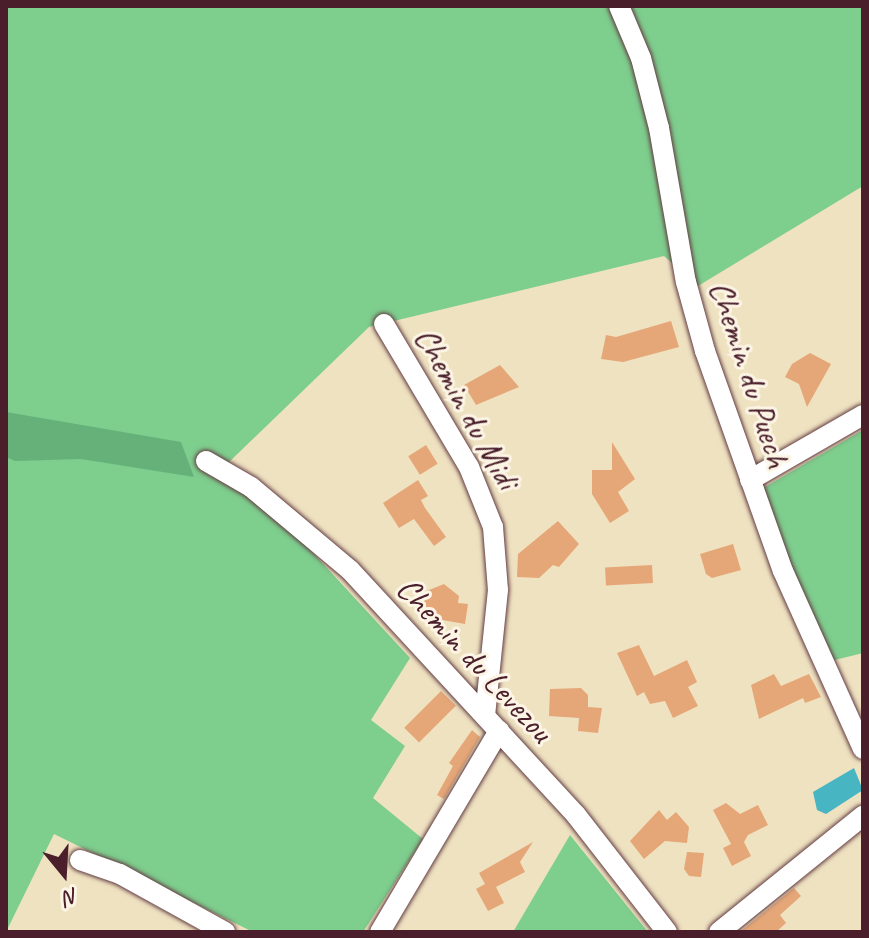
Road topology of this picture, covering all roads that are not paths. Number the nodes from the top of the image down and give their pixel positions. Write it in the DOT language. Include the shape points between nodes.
graph roads {
  1 [pos="619,6"];
  2 [pos="384,324"];
  3 [pos="863,415"];
  4 [pos="206,461"];
  5 [pos="750,480"];
  6 [pos="485,715"];
  7 [pos="499,731"];
  8 [pos="863,749"];
  9 [pos="863,816"];
  10 [pos="80,860"];
  11 [pos="225,932"];
  12 [pos="380,932"];
  13 [pos="667,932"];
  14 [pos="719,932"];
  1 -- 5 [label="street, Chemin du Puech" via="641,58 659,128 686,282"];
  2 -- 6 [label="street, Chemin du Midi" via="469,467 493,527 498,590"];
  3 -- 5 [label="street"];
  4 -- 6 [label="street, Chemin du Levezou" via="251,487 350,562 430,662"];
  5 -- 8 [label="street, Chemin du Puech" via="783,571"];
  6 -- 7 [label="street, Chemin du Levezou"];
  7 -- 12 [label="street"];
  7 -- 13 [label="street, Chemin du Levezou" via="576,815"];
  9 -- 14 [label="street"];
  10 -- 11 [label="street" via="120,874"];
}
